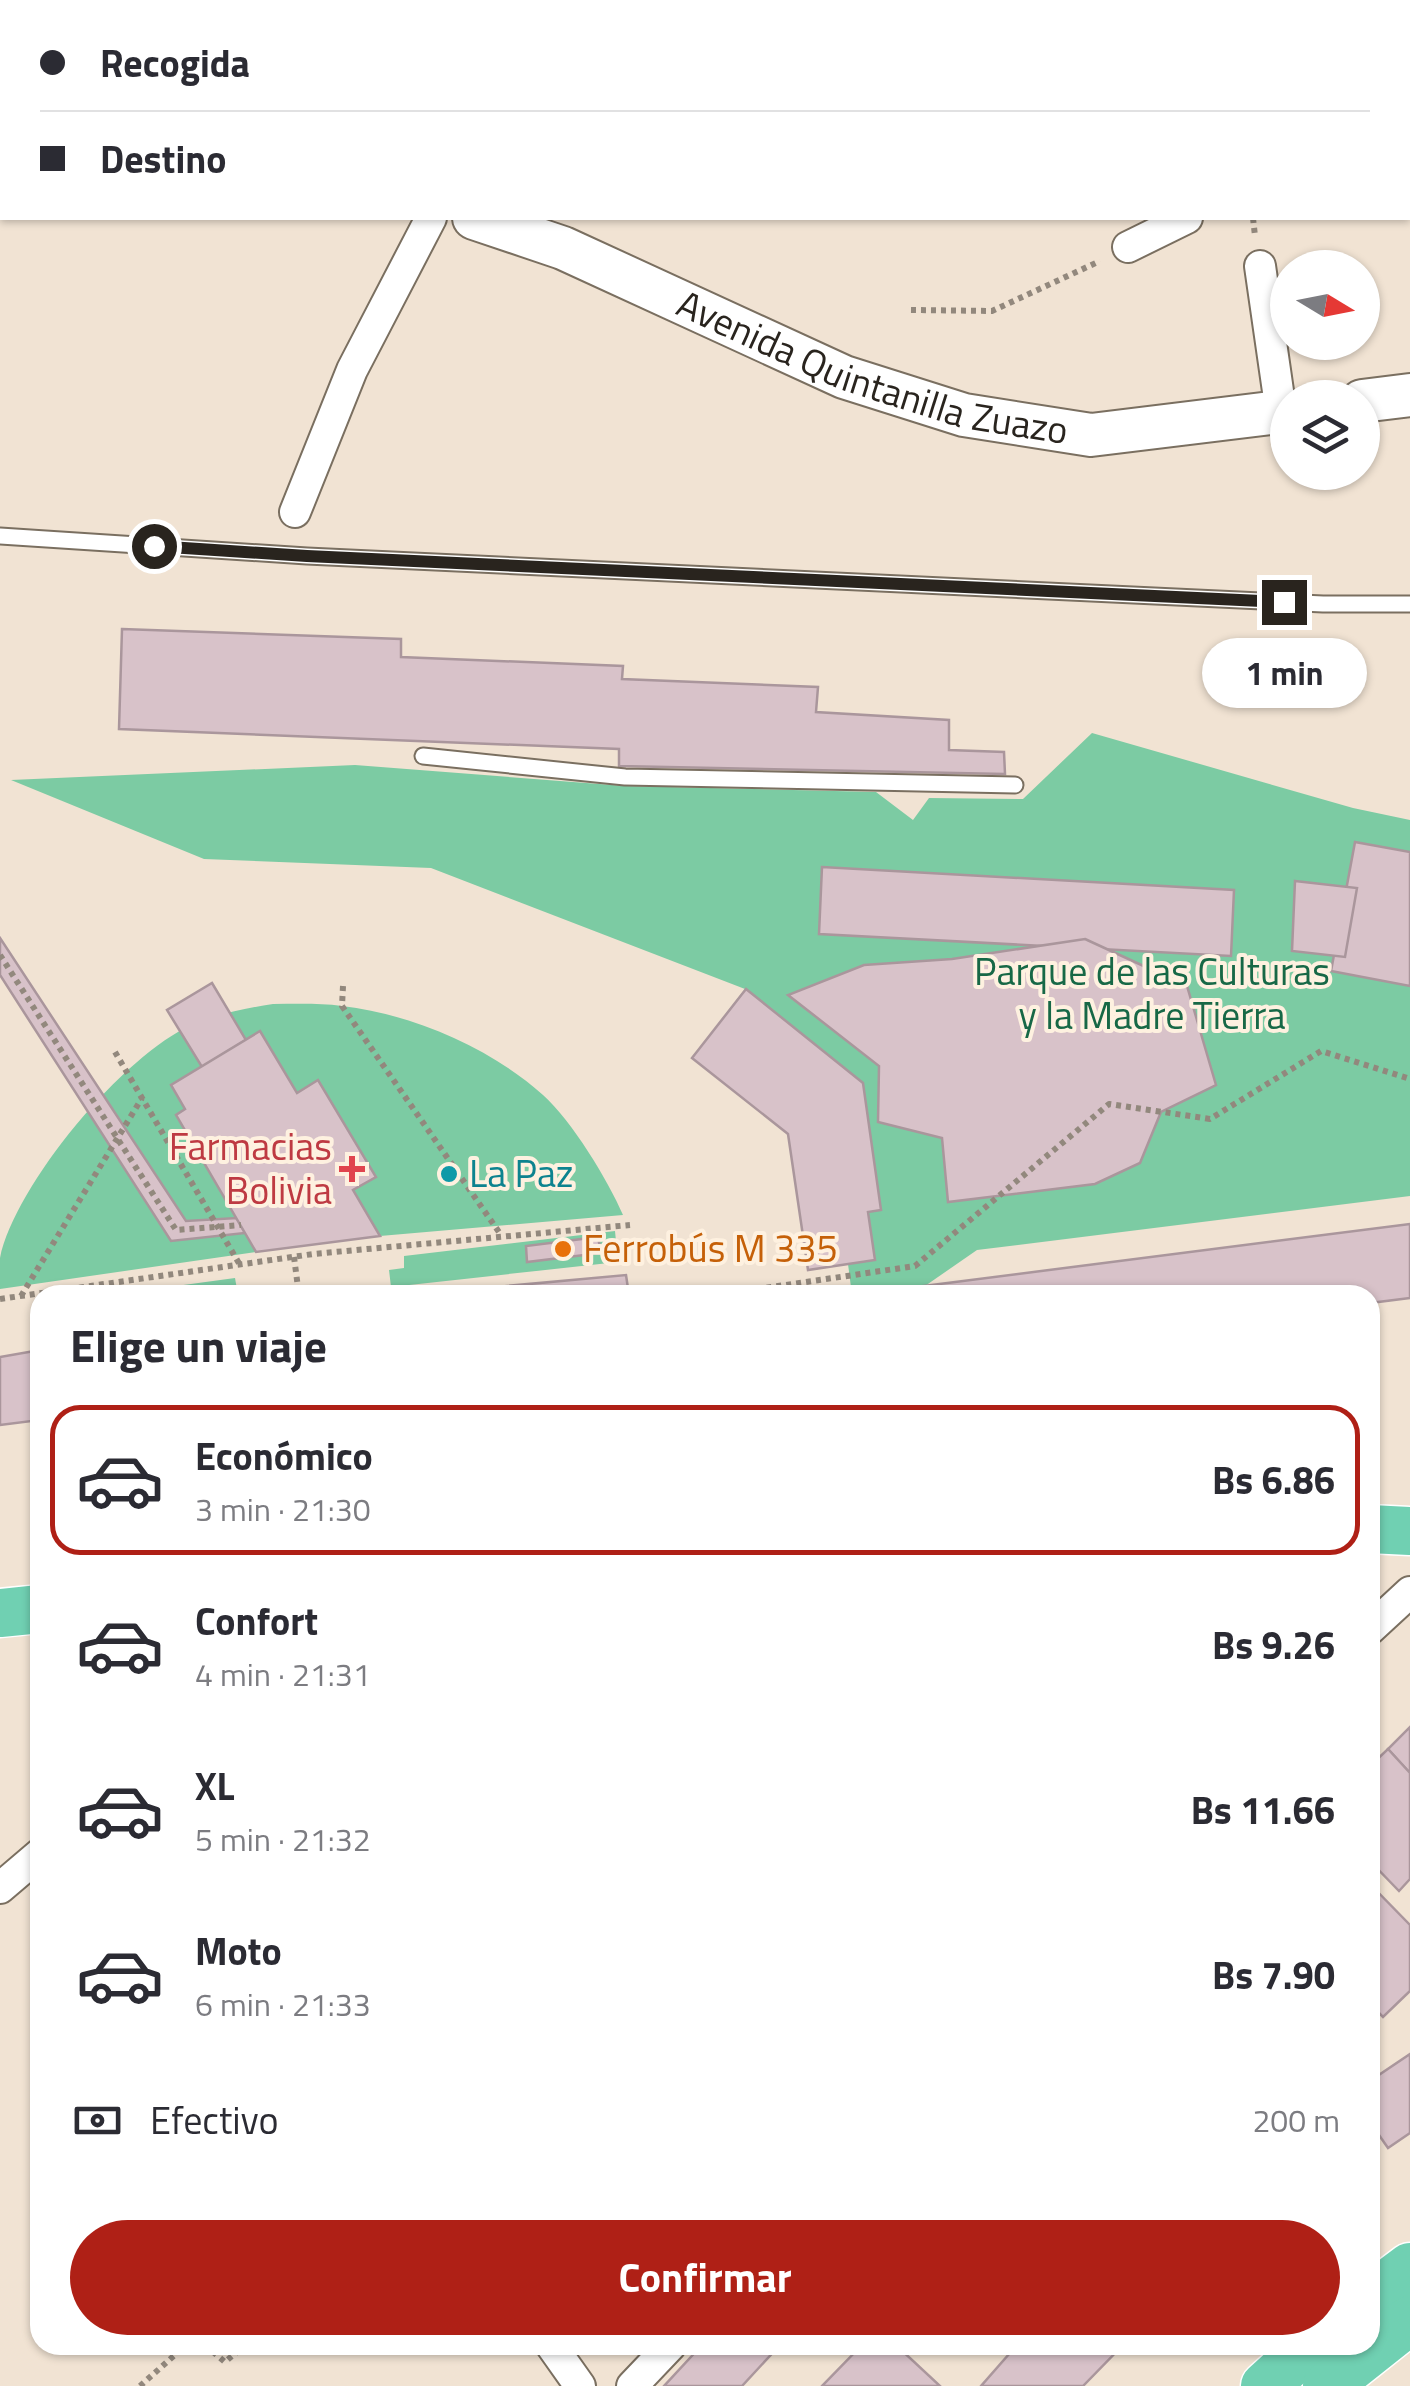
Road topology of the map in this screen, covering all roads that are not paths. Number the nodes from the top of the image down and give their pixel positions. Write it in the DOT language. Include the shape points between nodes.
graph roads {
  1 [pos="431,220"];
  2 [pos="480,220"];
  3 [pos="1183,220"];
  4 [pos="1128,247"];
  5 [pos="1260,266"];
  6 [pos="1279,380"];
  7 [pos="1410,394"];
  8 [pos="1380,398"];
  9 [pos="1270,413"];
  10 [pos="295,512"];
  11 [pos="0,536"];
  12 [pos="1410,604"];
  13 [pos="422,756"];
  14 [pos="1015,785"];
  15 [pos="1380,1529"];
  16 [pos="1410,1531"];
  17 [pos="1410,1592"];
  18 [pos="30,1609"];
  19 [pos="0,1613"];
  20 [pos="1380,1620"];
  21 [pos="30,1862"];
  22 [pos="0,1888"];
  23 [pos="1410,2266"];
  24 [pos="1380,2289"];
  25 [pos="1410,2320"];
  26 [pos="1380,2344"];
  27 [pos="558,2355"];
  28 [pos="661,2355"];
  29 [pos="1299,2355"];
  30 [pos="1367,2355"];
  31 [pos="580,2386"];
  32 [pos="632,2386"];
  33 [pos="1264,2386"];
  34 [pos="1328,2386"];
  1 -- 10 [label="street" via="352,370"];
  2 -- 9 [label="main road, Avenida Quintanilla Zuazo" via="563,248 844,377 964,415 1090,435"];
  3 -- 4 [label="street"];
  5 -- 6 [label="street"];
  7 -- 8 [label="main road"];
  11 -- 12 [label="lane" via="307,556"];
  13 -- 14 [label="lane" via="625,777"];
  15 -- 16 [label="main road"];
  17 -- 20 [label="street"];
  18 -- 19 [label="main road"];
  21 -- 22 [label="street"];
  23 -- 24 [label="main road"];
  25 -- 26 [label="main road"];
  27 -- 31 [label="street"];
  28 -- 32 [label="street"];
  29 -- 33 [label="main road"];
  30 -- 34 [label="main road"];
}
